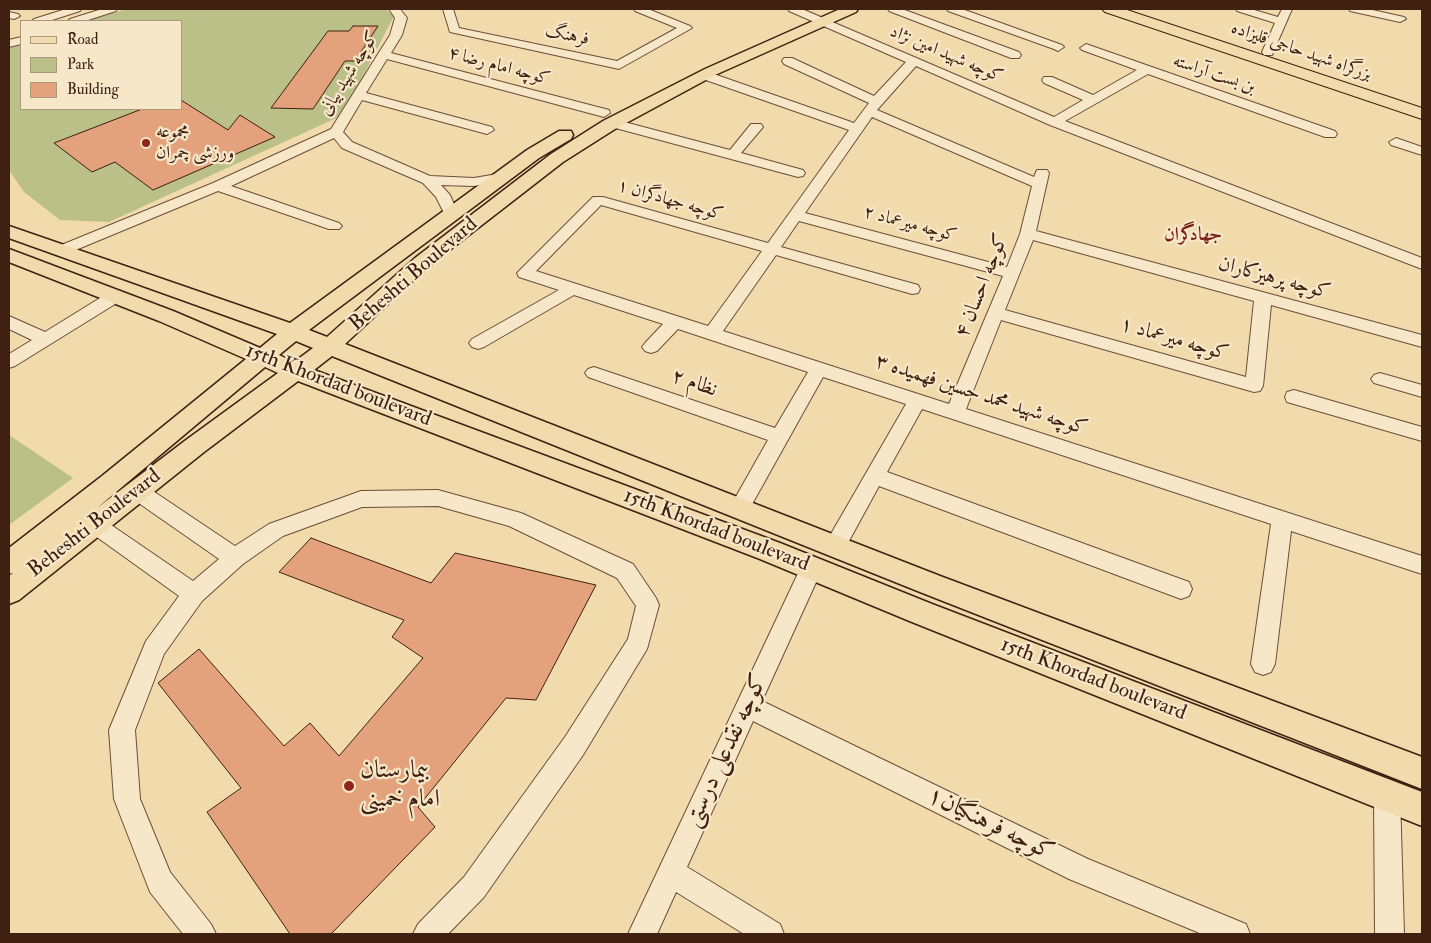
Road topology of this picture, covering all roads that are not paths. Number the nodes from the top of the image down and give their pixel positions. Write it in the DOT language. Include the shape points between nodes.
graph roads {
  1 [pos="76,9"];
  2 [pos="112,9"];
  3 [pos="394,9"];
  4 [pos="448,9"];
  5 [pos="639,9"];
  6 [pos="851,9"];
  7 [pos="893,9"];
  8 [pos="952,9"];
  9 [pos="1110,9"];
  10 [pos="1139,9"];
  11 [pos="1241,9"];
  12 [pos="1286,9"];
  13 [pos="1354,9"];
  14 [pos="810,13"];
  15 [pos="1400,19"];
  16 [pos="41,20"];
  17 [pos="77,20"];
  18 [pos="1282,22"];
  19 [pos="1058,47"];
  20 [pos="1086,48"];
  21 [pos="1268,52"];
  22 [pos="384,55"];
  23 [pos="1015,55"];
  24 [pos="915,60"];
  25 [pos="788,61"];
  26 [pos="1146,70"];
  27 [pos="704,75"];
  28 [pos="1048,80"];
  29 [pos="360,95"];
  30 [pos="1093,100"];
  31 [pos="1422,103"];
  32 [pos="873,107"];
  33 [pos="1422,114"];
  34 [pos="609,118"];
  35 [pos="1055,122"];
  36 [pos="756,127"];
  37 [pos="858,129"];
  38 [pos="487,130"];
  39 [pos="336,132"];
  40 [pos="1330,134"];
  41 [pos="1396,142"];
  42 [pos="1422,152"];
  43 [pos="733,155"];
  44 [pos="798,173"];
  45 [pos="503,177"];
  46 [pos="428,180"];
  47 [pos="218,186"];
  48 [pos="451,214"];
  49 [pos="797,216"];
  50 [pos="334,226"];
  51 [pos="9,232"];
  52 [pos="1028,234"];
  53 [pos="774,250"];
  54 [pos="60,251"];
  55 [pos="9,255"];
  56 [pos="1422,264"];
  57 [pos="525,273"];
  58 [pos="1012,273"];
  59 [pos="359,284"];
  60 [pos="572,289"];
  61 [pos="912,289"];
  62 [pos="390,293"];
  63 [pos="114,296"];
  64 [pos="1263,298"];
  65 [pos="996,312"];
  66 [pos="9,322"];
  67 [pos="674,323"];
  68 [pos="293,332"];
  69 [pos="711,335"];
  70 [pos="46,339"];
  71 [pos="1422,341"];
  72 [pos="478,343"];
  73 [pos="329,347"];
  74 [pos="651,348"];
  75 [pos="262,357"];
  76 [pos="9,362"];
  77 [pos="818,369"];
  78 [pos="297,372"];
  79 [pos="594,373"];
  80 [pos="1380,378"];
  81 [pos="1422,390"];
  82 [pos="1294,398"];
  83 [pos="917,400"];
  84 [pos="955,413"];
  85 [pos="172,432"];
  86 [pos="1422,434"];
  87 [pos="780,437"];
  88 [pos="195,446"];
  89 [pos="875,476"];
  90 [pos="137,491"];
  91 [pos="739,509"];
  92 [pos="1282,519"];
  93 [pos="94,524"];
  94 [pos="835,546"];
  95 [pos="235,558"];
  96 [pos="9,563"];
  97 [pos="1422,565"];
  98 [pos="812,567"];
  99 [pos="1181,589"];
  100 [pos="9,592"];
  101 [pos="194,594"];
  102 [pos="1263,664"];
  103 [pos="748,706"];
  104 [pos="1422,773"];
  105 [pos="1386,795"];
  106 [pos="1422,809"];
  107 [pos="671,873"];
  108 [pos="201,934"];
  109 [pos="428,934"];
  110 [pos="642,934"];
  111 [pos="770,934"];
  112 [pos="1236,934"];
  113 [pos="1390,934"];
  1 -- 16 [label="street"];
  2 -- 17 [label="street"];
  3 -- 22 [label="street, کوچه شهید بیانی" via="401,18 396,35"];
  4 -- 5 [label="street, فرهنگ" via="454,30 619,65 686,28"];
  6 -- 14 [label="main road, Beheshti Boulevard"];
  7 -- 23 [label="street"];
  8 -- 19 [label="street"];
  9 -- 33 [label="highway, بزرگراه شهید حاجی قلیزاده"];
  10 -- 21 [label="highway"];
  11 -- 18 [label="street"];
  12 -- 18 [label="street"];
  13 -- 15 [label="street"];
  14 -- 24 [label="street, کوچه شهید امین نژاد"];
  14 -- 27 [label="main road, Beheshti Boulevard"];
  14 -- 34 [label="main road, Beheshti Boulevard" via="691,67"];
  18 -- 21 [label="street"];
  20 -- 26 [label="street, بن بست آراسته"];
  21 -- 31 [label="highway"];
  22 -- 29 [label="street, کوچه شهید بیانی"];
  22 -- 34 [label="street, کوچه امام رضا ۴"];
  24 -- 32 [label="street"];
  24 -- 35 [label="street, کوچه شهید امین نژاد"];
  25 -- 32 [label="street"];
  26 -- 30 [label="street"];
  26 -- 40 [label="street, بن بست آراسته"];
  27 -- 34 [label="main road, Beheshti Boulevard"];
  27 -- 37 [label="street"];
  28 -- 30 [label="street"];
  29 -- 38 [label="street"];
  29 -- 39 [label="street, کوچه شهید بیانی"];
  30 -- 35 [label="street"];
  32 -- 37 [label="street"];
  32 -- 52 [label="street, کوچه احسان ۴" via="1040,178"];
  34 -- 43 [label="street, کوچه امام رضا ۴"];
  34 -- 45 [label="main road, Beheshti Boulevard" via="533,154"];
  34 -- 62 [label="main road, Beheshti Boulevard" via="422,262"];
  35 -- 56 [label="street, کوچه شهید امین نژاد"];
  36 -- 43 [label="street"];
  37 -- 49 [label="street"];
  39 -- 46 [label="street" via="347,145"];
  39 -- 47 [label="street, کوچه شهید بیانی"];
  41 -- 42 [label="street"];
  43 -- 44 [label="street, کوچه امام رضا ۴"];
  45 -- 46 [label="street" via="474,182"];
  45 -- 48 [label="main road, Beheshti Boulevard"];
  46 -- 48 [label="street" via="443,195"];
  47 -- 50 [label="street"];
  47 -- 54 [label="street, کوچه شهید بیانی"];
  48 -- 59 [label="main road, Beheshti Boulevard"];
  49 -- 53 [label="street"];
  49 -- 58 [label="street, کوچه میرعماد ۲"];
  51 -- 54 [label="main road, 15th Khordad boulevard"];
  52 -- 58 [label="street, کوچه احسان ۴"];
  52 -- 64 [label="street, کوچه پرهیزکاران"];
  53 -- 57 [label="street, کوچه جهادگران ۱" via="598,200"];
  53 -- 61 [label="street"];
  53 -- 69 [label="street"];
  54 -- 68 [label="main road, 15th Khordad boulevard"];
  55 -- 63 [label="main road, 15th Khordad boulevard"];
  57 -- 60 [label="street, کوچه شهید محمد حسین فهمیده ۳"];
  58 -- 65 [label="street, کوچه احسان ۴"];
  59 -- 62 [label="main road" via="362,293 370,297"];
  59 -- 68 [label="main road, Beheshti Boulevard"];
  60 -- 67 [label="street, کوچه شهید محمد حسین فهمیده ۳"];
  60 -- 72 [label="street"];
  62 -- 73 [label="main road, Beheshti Boulevard"];
  63 -- 70 [label="street"];
  63 -- 75 [label="main road, 15th Khordad boulevard"];
  64 -- 65 [label="street, کوچه میرعماد ۱" via="1254,386"];
  64 -- 71 [label="street, کوچه پرهیزکاران"];
  65 -- 84 [label="street, کوچه احسان ۴"];
  66 -- 70 [label="street"];
  67 -- 69 [label="street, کوچه شهید محمد حسین فهمیده ۳"];
  67 -- 74 [label="street"];
  68 -- 73 [label="main road, 15th Khordad boulevard"];
  68 -- 75 [label="main road, Beheshti Boulevard"];
  69 -- 77 [label="street, کوچه شهید محمد حسین فهمیده ۳"];
  70 -- 76 [label="street"];
  73 -- 78 [label="main road, Beheshti Boulevard"];
  73 -- 91 [label="main road, 15th Khordad boulevard"];
  75 -- 78 [label="main road, 15th Khordad boulevard"];
  75 -- 85 [label="main road, Beheshti Boulevard"];
  77 -- 83 [label="street, کوچه شهید محمد حسین فهمیده ۳"];
  77 -- 87 [label="street"];
  78 -- 88 [label="main road, Beheshti Boulevard"];
  78 -- 98 [label="main road, 15th Khordad boulevard"];
  79 -- 87 [label="street, نظام ۲"];
  80 -- 81 [label="street"];
  82 -- 86 [label="street"];
  83 -- 84 [label="street, کوچه شهید محمد حسین فهمیده ۳"];
  83 -- 89 [label="street"];
  84 -- 92 [label="street, کوچه شهید محمد حسین فهمیده ۳"];
  85 -- 88 [label="main road"];
  85 -- 96 [label="main road, Beheshti Boulevard"];
  87 -- 91 [label="street"];
  88 -- 90 [label="main road, Beheshti Boulevard"];
  89 -- 94 [label="street"];
  89 -- 99 [label="street"];
  90 -- 93 [label="main road, Beheshti Boulevard"];
  90 -- 95 [label="street"];
  91 -- 94 [label="main road, 15th Khordad boulevard"];
  92 -- 97 [label="street, کوچه شهید محمد حسین فهمیده ۳"];
  92 -- 102 [label="street"];
  93 -- 100 [label="main road, Beheshti Boulevard"];
  93 -- 101 [label="street"];
  94 -- 104 [label="main road, 15th Khordad boulevard"];
  95 -- 101 [label="street"];
  95 -- 109 [label="street" via="276,530 361,499 438,498 514,519 625,570 648,605 640,642 574,746 474,886"];
  98 -- 103 [label="street, کوچه نقدعلی درستی"];
  98 -- 105 [label="main road, 15th Khordad boulevard"];
  101 -- 108 [label="street" via="154,648 122,730 127,799 160,882"];
  103 -- 107 [label="street, کوچه نقدعلی درستی"];
  103 -- 112 [label="street, کوچه فرهنگیان۱" via="1079,869"];
  105 -- 106 [label="main road, 15th Khordad boulevard"];
  105 -- 113 [label="street"];
  107 -- 110 [label="street, کوچه نقدعلی درستی"];
  107 -- 111 [label="street"];
}
